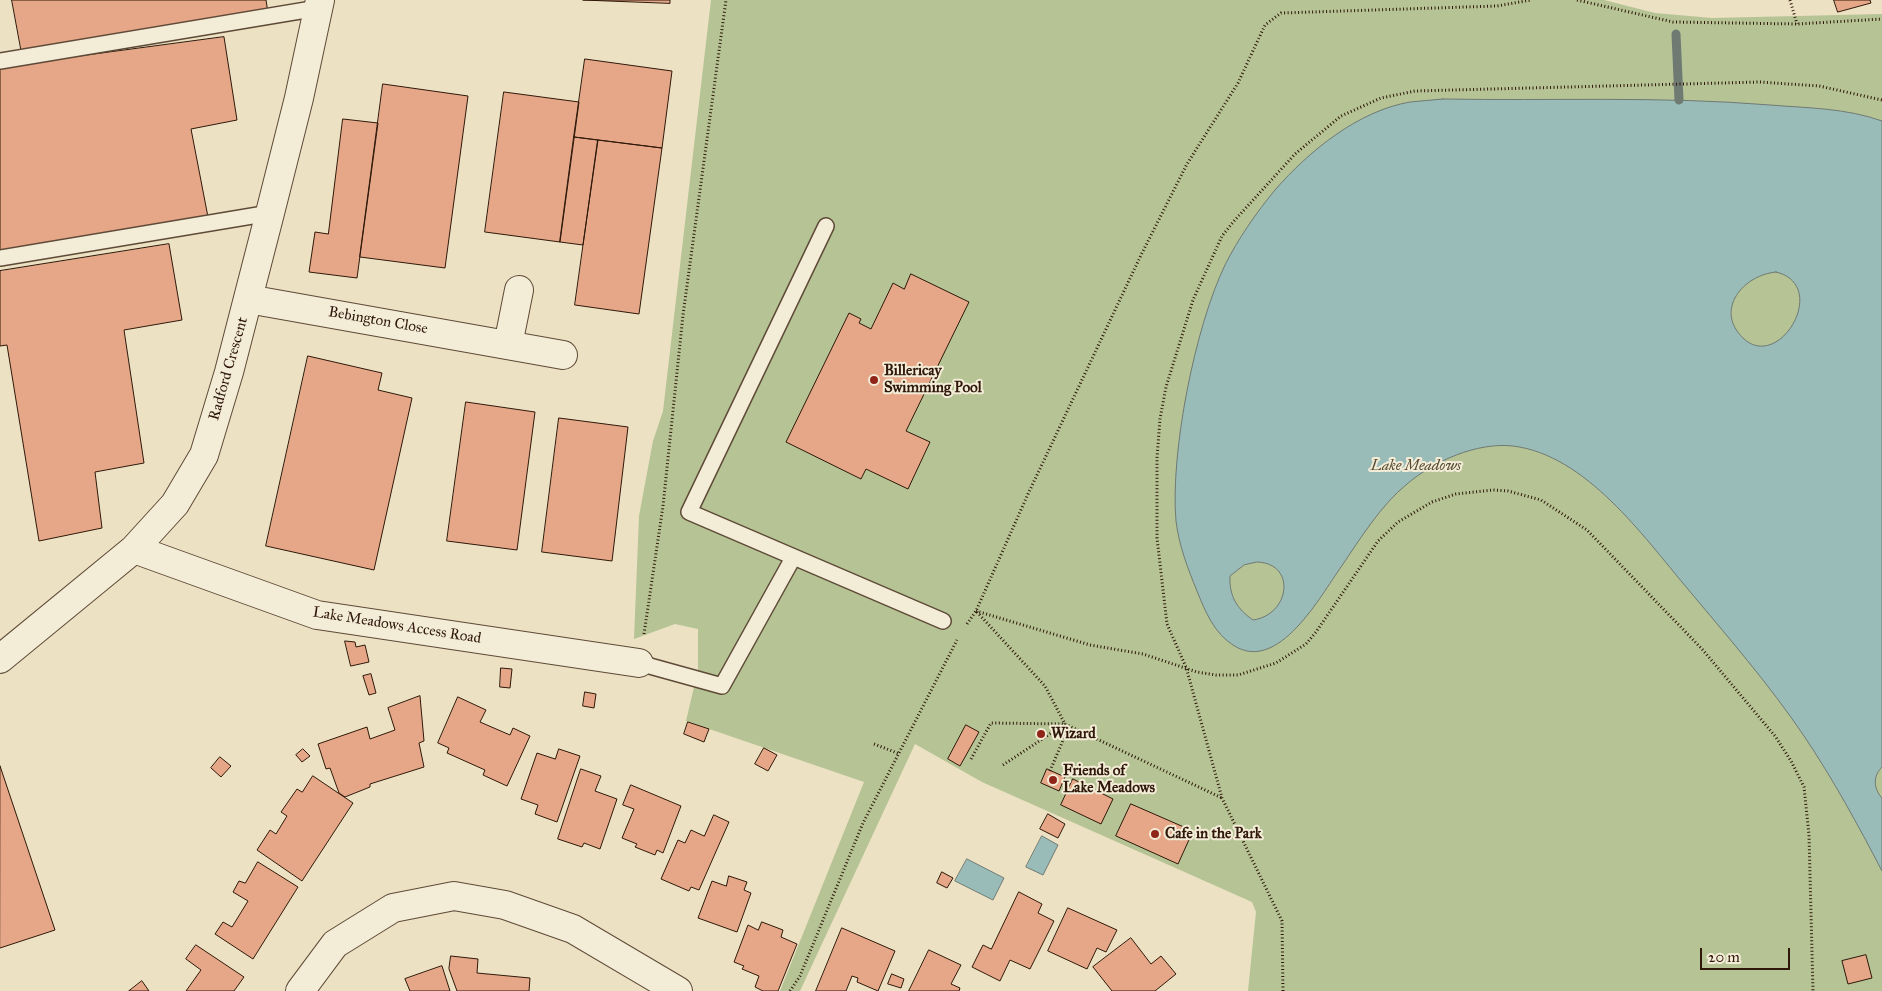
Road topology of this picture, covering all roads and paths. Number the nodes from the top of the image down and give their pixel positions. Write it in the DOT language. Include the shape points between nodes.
graph roads {
  1 [pos="726,0"];
  2 [pos="1531,0"];
  3 [pos="1577,0"];
  4 [pos="1790,0"];
  5 [pos="319,4"];
  6 [pos="1882,18"];
  7 [pos="1798,24"];
  8 [pos="0,61"];
  9 [pos="1882,100"];
  10 [pos="270,212"];
  11 [pos="826,226"];
  12 [pos="0,258"];
  13 [pos="519,290"];
  14 [pos="248,299"];
  15 [pos="508,345"];
  16 [pos="563,355"];
  17 [pos="134,549"];
  18 [pos="793,558"];
  19 [pos="976,611"];
  20 [pos="943,621"];
  21 [pos="962,630"];
  22 [pos="958,639"];
  23 [pos="0,659"];
  24 [pos="639,663"];
  25 [pos="1186,668"];
  26 [pos="1067,725"];
  27 [pos="874,744"];
  28 [pos="900,754"];
  29 [pos="972,760"];
  30 [pos="1003,765"];
  31 [pos="1050,771"];
  32 [pos="1222,798"];
  33 [pos="300,991"];
  34 [pos="678,991"];
  35 [pos="790,991"];
  36 [pos="1283,991"];
  37 [pos="1812,991"];
  1 -- 24 [label="path" via="682,314 663,506"];
  2 -- 19 [label="path" via="1496,6 1281,13 1266,25 1238,83 1187,164 1142,253"];
  3 -- 7 [label="path" via="1673,22"];
  4 -- 7 [label="path"];
  5 -- 8 [label="lane"];
  5 -- 10 [label="street, Radford Crescent"];
  6 -- 7 [label="path"];
  9 -- 25 [label="path" via="1818,86 1760,82 1415,91 1381,98 1341,116 1294,154 1222,236 1193,300 1166,387 1157,458 1157,538 1167,624"];
  10 -- 12 [label="lane"];
  10 -- 14 [label="street, Radford Crescent"];
  11 -- 18 [label="lane" via="689,512"];
  13 -- 15 [label="street"];
  14 -- 15 [label="street, Bebington Close"];
  14 -- 17 [label="street, Radford Crescent" via="204,455 176,504"];
  15 -- 16 [label="street, Bebington Close"];
  17 -- 23 [label="street, Radford Crescent"];
  17 -- 24 [label="street, Lake Meadows Access Road" via="318,615"];
  18 -- 20 [label="lane"];
  18 -- 24 [label="lane" via="722,686"];
  19 -- 21 [label="path"];
  19 -- 25 [label="path" via="1090,645 1143,654"];
  19 -- 26 [label="path" via="1045,686"];
  22 -- 28 [label="path"];
  25 -- 32 [label="path"];
  25 -- 37 [label="path" via="1216,675 1238,675 1293,654 1316,632 1378,540 1398,522 1432,502 1456,494 1493,490 1541,500 1587,530 1702,649 1792,761 1804,787 1809,835"];
  26 -- 29 [label="path" via="991,723"];
  26 -- 30 [label="path"];
  26 -- 31 [label="path"];
  26 -- 32 [label="path"];
  27 -- 28 [label="path"];
  28 -- 35 [label="path" via="863,823 804,967"];
  32 -- 36 [label="path" via="1282,921"];
  33 -- 34 [label="street" via="335,944 394,908 454,896 505,905 573,929"];
}
